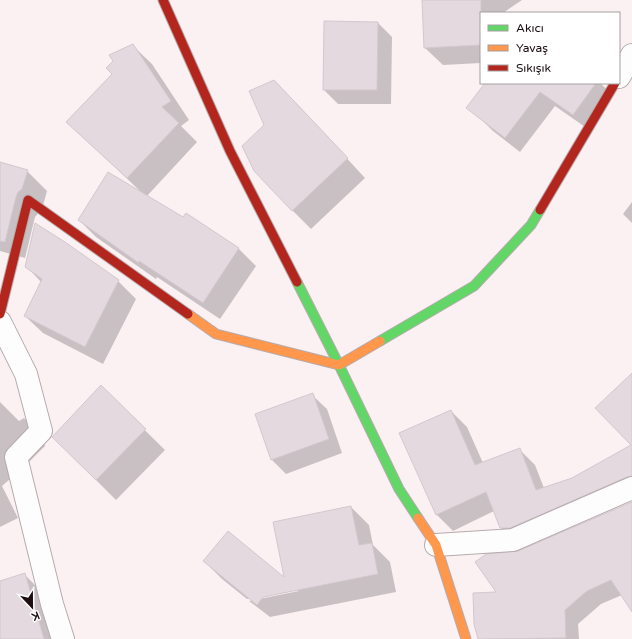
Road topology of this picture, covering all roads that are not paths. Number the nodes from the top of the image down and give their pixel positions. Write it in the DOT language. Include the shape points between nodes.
graph roads {
  1 [pos="163,0"];
  2 [pos="632,55"];
  3 [pos="620,75"];
  4 [pos="614,84"];
  5 [pos="0,314"];
  6 [pos="0,322"];
  7 [pos="339,365"];
  8 [pos="632,488"];
  9 [pos="436,545"];
  10 [pos="63,639"];
  11 [pos="466,639"];
  1 -- 7 [label="street" via="230,151"];
  2 -- 3 [label="street"];
  4 -- 7 [label="street" via="531,225 474,286"];
  5 -- 7 [label="street" via="28,200 216,334"];
  6 -- 10 [label="street" via="26,374 41,432 16,457"];
  7 -- 9 [label="street" via="398,489"];
  8 -- 9 [label="street" via="513,540"];
  9 -- 11 [label="street"];
}
